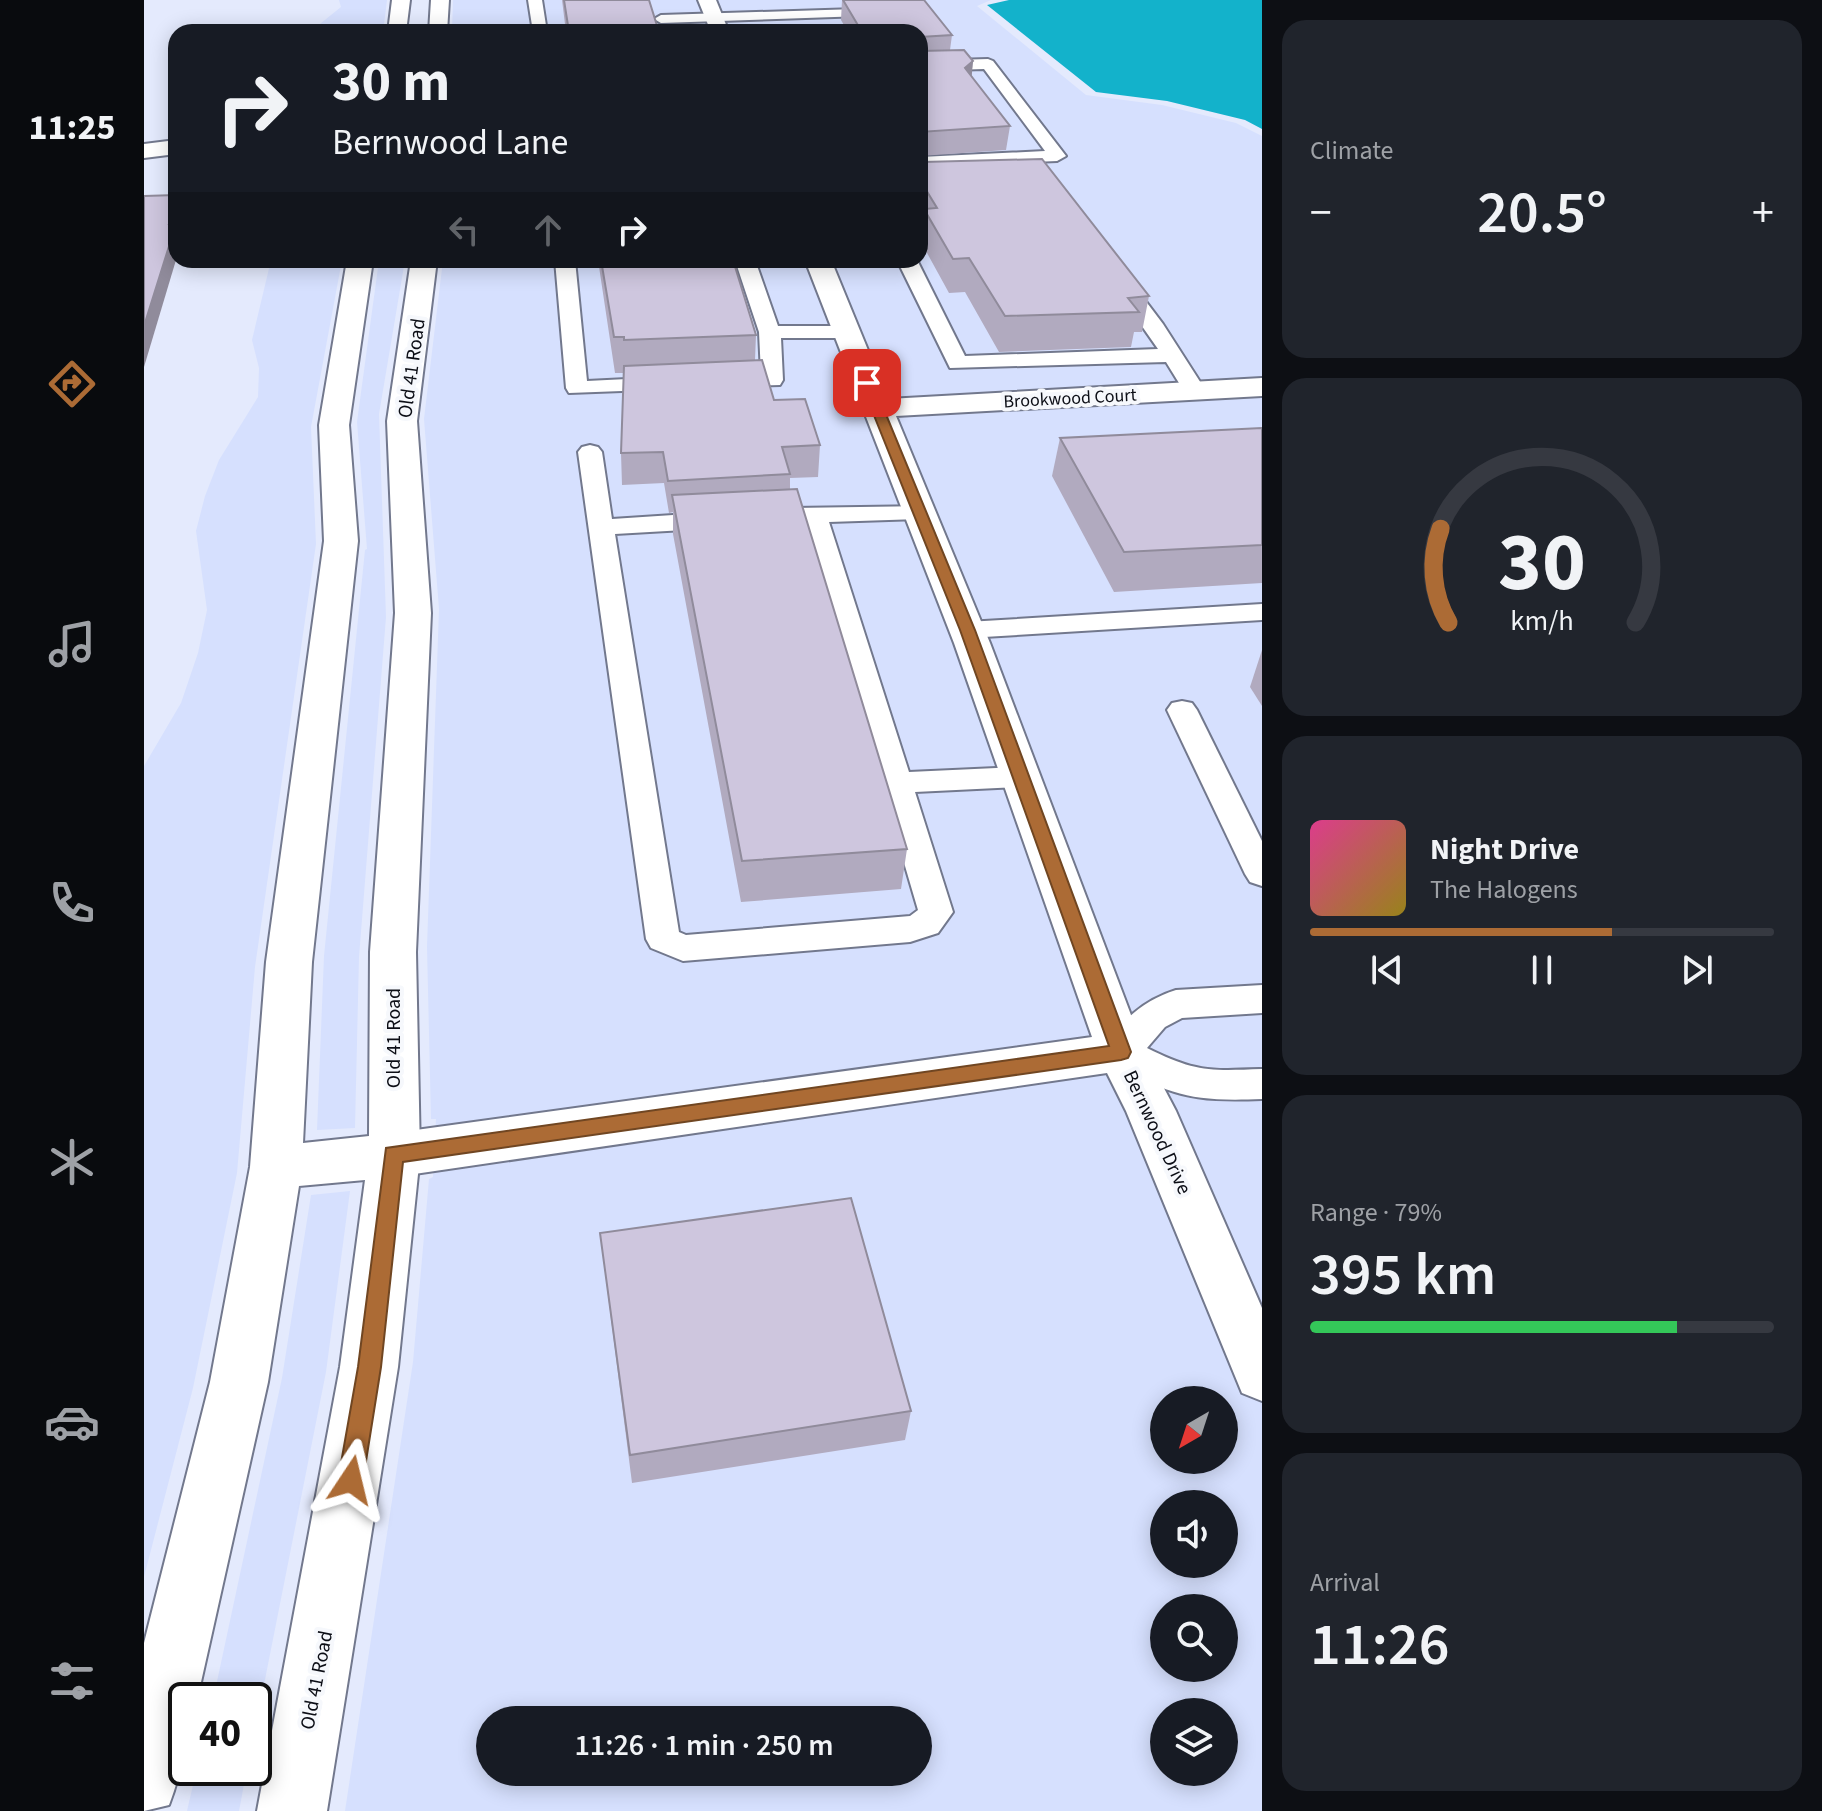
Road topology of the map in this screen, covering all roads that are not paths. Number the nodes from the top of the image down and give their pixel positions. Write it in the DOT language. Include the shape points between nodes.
graph roads {
  1 [pos="401,0"];
  2 [pos="440,0"];
  3 [pos="535,0"];
  4 [pos="656,0"];
  5 [pos="907,11"];
  6 [pos="790,15"];
  7 [pos="714,17"];
  8 [pos="398,24"];
  9 [pos="438,24"];
  10 [pos="539,24"];
  11 [pos="663,24"];
  12 [pos="669,24"];
  13 [pos="796,24"];
  14 [pos="928,66"];
  15 [pos="168,148"];
  16 [pos="144,151"];
  17 [pos="928,162"];
  18 [pos="168,165"];
  19 [pos="144,168"];
  20 [pos="1108,265"];
  21 [pos="359,268"];
  22 [pos="423,268"];
  23 [pos="566,268"];
  24 [pos="748,268"];
  25 [pos="821,268"];
  26 [pos="911,268"];
  27 [pos="770,332"];
  28 [pos="847,332"];
  29 [pos="1172,355"];
  30 [pos="1262,387"];
  31 [pos="1195,391"];
  32 [pos="878,408"];
  33 [pos="590,452"];
  34 [pos="919,511"];
  35 [pos="814,515"];
  36 [pos="768,518"];
  37 [pos="738,519"];
  38 [pos="601,527"];
  39 [pos="1262,612"];
  40 [pos="967,630"];
  41 [pos="1182,710"];
  42 [pos="1020,777"];
  43 [pos="897,783"];
  44 [pos="1262,874"];
  45 [pos="1262,999"];
  46 [pos="1121,1052"];
  47 [pos="1262,1084"];
  48 [pos="394,1155"];
  49 [pos="276,1167"];
  50 [pos="1262,1374"];
  51 [pos="144,1780"];
  52 [pos="292,1811"];
  1 -- 8 [label="street"];
  2 -- 9 [label="street"];
  3 -- 10 [label="lane"];
  4 -- 11 [label="lane"];
  5 -- 6 [label="lane"];
  6 -- 7 [label="lane"];
  6 -- 13 [label="lane"];
  7 -- 12 [label="lane"];
  14 -- 17 [label="lane" via="988,64 1057,156"];
  15 -- 16 [label="street"];
  18 -- 19 [label="street"];
  20 -- 29 [label="lane"];
  21 -- 49 [label="street" via="334,425 341,541 289,962"];
  22 -- 48 [label="street, Old 41 Road" via="402,421 413,613 393,952"];
  23 -- 27 [label="lane" via="577,388 772,380"];
  24 -- 27 [label="lane"];
  25 -- 28 [label="street, Bernwood Drive"];
  26 -- 29 [label="lane" via="958,363"];
  27 -- 28 [label="lane"];
  28 -- 32 [label="street, Bernwood Drive"];
  29 -- 31 [label="lane"];
  30 -- 31 [label="street, Brookwood Court"];
  31 -- 32 [label="street, Brookwood Court"];
  32 -- 34 [label="street, Bernwood Drive"];
  33 -- 38 [label="lane"];
  34 -- 35 [label="lane"];
  34 -- 40 [label="street, Bernwood Drive"];
  35 -- 36 [label="lane"];
  35 -- 43 [label="lane"];
  37 -- 38 [label="lane"];
  38 -- 43 [label="lane" via="663,939 683,948 926,924 936,912"];
  39 -- 40 [label="lane"];
  40 -- 42 [label="street, Bernwood Drive"];
  41 -- 44 [label="lane"];
  42 -- 43 [label="lane"];
  42 -- 46 [label="street, Bernwood Drive"];
  45 -- 46 [label="lane" via="1176,1004 1152,1017"];
  46 -- 47 [label="lane" via="1177,1080 1213,1086"];
  46 -- 48 [label="street"];
  46 -- 50 [label="street, Bernwood Drive"];
  48 -- 49 [label="street"];
  48 -- 52 [label="street, Old 41 Road" via="369,1367"];
  49 -- 51 [label="street" via="239,1382"];
}
